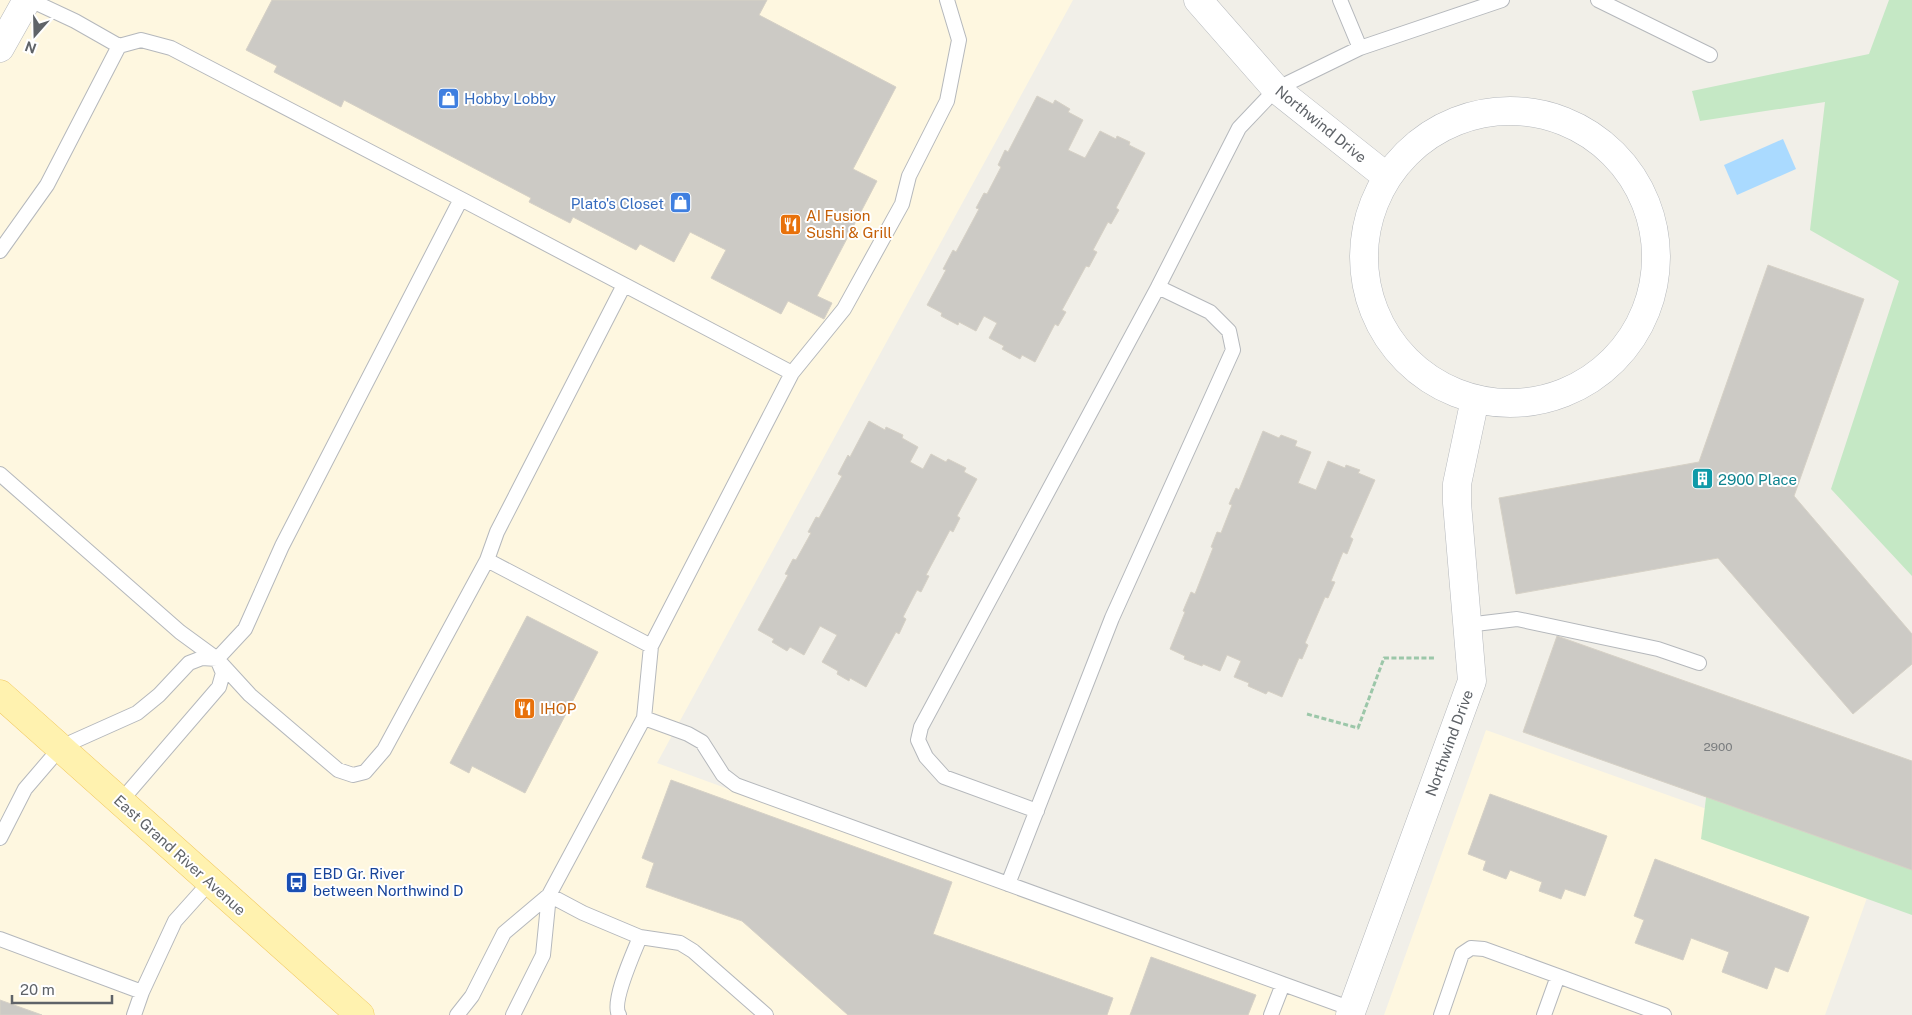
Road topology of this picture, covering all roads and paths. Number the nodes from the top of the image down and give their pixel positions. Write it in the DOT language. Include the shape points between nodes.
graph roads {
  1 [pos="28,0"];
  2 [pos="947,0"];
  3 [pos="1198,0"];
  4 [pos="1340,0"];
  5 [pos="1502,0"];
  6 [pos="1598,0"];
  7 [pos="119,46"];
  8 [pos="0,48"];
  9 [pos="1360,48"];
  10 [pos="1710,55"];
  11 [pos="1276,89"];
  12 [pos="1387,177"];
  13 [pos="461,199"];
  14 [pos="0,251"];
  15 [pos="624,285"];
  16 [pos="1158,287"];
  17 [pos="792,373"];
  18 [pos="1475,399"];
  19 [pos="0,474"];
  20 [pos="487,560"];
  21 [pos="1467,625"];
  22 [pos="651,646"];
  23 [pos="1435,658"];
  24 [pos="217,659"];
  25 [pos="1699,663"];
  26 [pos="0,694"];
  27 [pos="1308,714"];
  28 [pos="644,718"];
  29 [pos="60,748"];
  30 [pos="120,802"];
  31 [pos="1037,811"];
  32 [pos="0,838"];
  33 [pos="210,882"];
  34 [pos="1008,884"];
  35 [pos="549,895"];
  36 [pos="640,937"];
  37 [pos="0,939"];
  38 [pos="1558,976"];
  39 [pos="1283,984"];
  40 [pos="142,992"];
  41 [pos="1637,1010"];
  42 [pos="1351,1012"];
  43 [pos="134,1015"];
  44 [pos="360,1015"];
  45 [pos="457,1015"];
  46 [pos="513,1015"];
  47 [pos="619,1015"];
  48 [pos="766,1015"];
  49 [pos="1271,1015"];
  50 [pos="1441,1015"];
  51 [pos="1544,1015"];
  52 [pos="1664,1015"];
  1 -- 7 [label="lane"];
  1 -- 8 [label="street"];
  2 -- 17 [label="lane" via="959,40 947,101 909,176 902,204 844,309"];
  3 -- 11 [label="street, Northwind Drive"];
  4 -- 9 [label="lane"];
  5 -- 9 [label="lane"];
  6 -- 10 [label="lane"];
  7 -- 13 [label="lane" via="141,40 171,48"];
  7 -- 14 [label="lane" via="48,185"];
  9 -- 11 [label="lane"];
  11 -- 12 [label="street, Northwind Drive"];
  11 -- 16 [label="lane" via="1239,128"];
  12 -- 18 [label="street" via="1367,223 1363,274 1378,323 1408,364 1451,392"];
  12 -- 18 [label="street" via="1418,142 1459,119 1505,110 1552,116 1594,136 1628,169 1650,210 1658,256 1654,284 1651,302 1630,344 1597,377 1551,399 1500,404"];
  13 -- 15 [label="lane"];
  13 -- 24 [label="lane" via="282,546 245,629"];
  15 -- 17 [label="lane"];
  15 -- 20 [label="lane" via="497,532"];
  16 -- 31 [label="lane" via="1210,312 1229,331 1232,350 1112,618"];
  16 -- 31 [label="lane" via="921,727 918,740 926,757 944,777"];
  17 -- 22 [label="lane"];
  18 -- 21 [label="street, Northwind Drive" via="1457,484"];
  19 -- 24 [label="lane" via="180,632"];
  20 -- 22 [label="lane"];
  20 -- 24 [label="lane" via="384,750 365,772 353,776 338,770 250,696"];
  21 -- 25 [label="lane" via="1517,619 1658,649"];
  21 -- 42 [label="street, Northwind Drive" via="1472,681"];
  22 -- 28 [label="lane"];
  23 -- 27 [label="path" via="1384,658 1358,728"];
  24 -- 29 [label="lane" via="202,658 189,663 137,713"];
  24 -- 30 [label="lane" via="223,673 219,687"];
  26 -- 29 [label="main road, East Grand River Avenue"];
  28 -- 34 [label="lane" via="702,742 723,775 736,785"];
  28 -- 35 [label="lane"];
  29 -- 30 [label="main road, East Grand River Avenue"];
  29 -- 32 [label="lane" via="25,790"];
  30 -- 33 [label="main road, East Grand River Avenue"];
  31 -- 34 [label="lane"];
  33 -- 40 [label="lane" via="175,921"];
  33 -- 44 [label="main road, East Grand River Avenue"];
  34 -- 39 [label="lane"];
  35 -- 36 [label="lane"];
  35 -- 45 [label="lane" via="504,933 472,996"];
  35 -- 46 [label="lane" via="543,955"];
  36 -- 47 [label="lane" via="618,997 616,1011"];
  36 -- 48 [label="lane" via="680,943 693,951"];
  37 -- 40 [label="lane"];
  38 -- 41 [label="lane"];
  38 -- 50 [label="lane" via="1484,949 1471,948 1462,954"];
  38 -- 51 [label="lane"];
  39 -- 42 [label="lane"];
  39 -- 49 [label="lane"];
  40 -- 43 [label="lane"];
  41 -- 52 [label="lane"];
}
